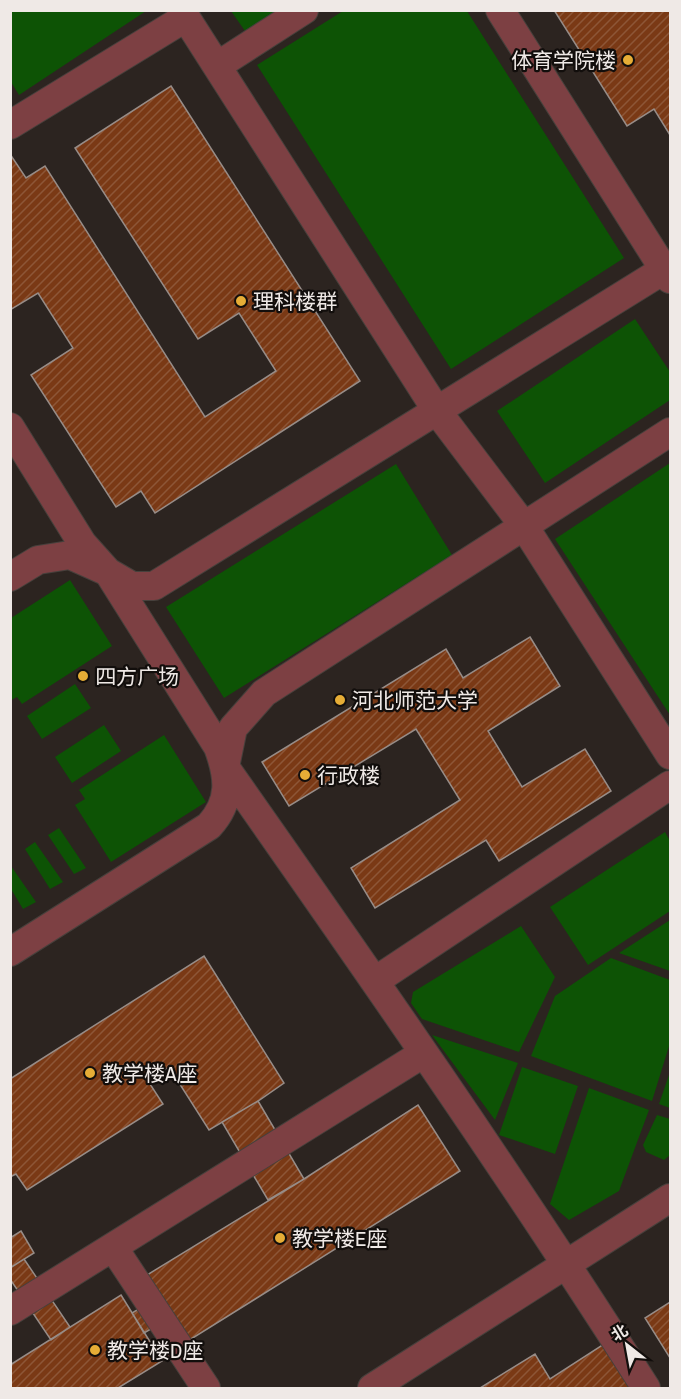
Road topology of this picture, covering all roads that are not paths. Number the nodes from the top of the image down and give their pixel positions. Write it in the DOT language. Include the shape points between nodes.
graph roads {
  1 [pos="304,10"];
  2 [pos="500,10"];
  3 [pos="183,14"];
  4 [pos="217,66"];
  5 [pos="11,122"];
  6 [pos="669,272"];
  7 [pos="437,411"];
  8 [pos="10,427"];
  9 [pos="670,432"];
  10 [pos="524,526"];
  11 [pos="108,572"];
  12 [pos="10,577"];
  13 [pos="670,755"];
  14 [pos="225,767"];
  15 [pos="670,785"];
  16 [pos="10,952"];
  17 [pos="375,981"];
  18 [pos="424,1053"];
  19 [pos="670,1198"];
  20 [pos="113,1247"];
  21 [pos="567,1264"];
  22 [pos="10,1311"];
  23 [pos="206,1389"];
  24 [pos="372,1389"];
  25 [pos="646,1389"];
  1 -- 4 [label="street"];
  2 -- 6 [label="street"];
  3 -- 4 [label="street"];
  3 -- 5 [label="street"];
  4 -- 7 [label="street"];
  6 -- 7 [label="street"];
  7 -- 10 [label="street"];
  7 -- 11 [label="street" via="154,586 132,586"];
  8 -- 11 [label="street" via="82,543"];
  9 -- 10 [label="street"];
  10 -- 13 [label="street"];
  10 -- 14 [label="street" via="264,693 233,728"];
  11 -- 12 [label="street" via="70,555 38,560"];
  11 -- 14 [label="street" via="218,747"];
  14 -- 16 [label="street" via="224,801 209,826"];
  14 -- 17 [label="street"];
  15 -- 17 [label="street"];
  17 -- 18 [label="street"];
  18 -- 20 [label="street"];
  18 -- 21 [label="street"];
  19 -- 21 [label="street"];
  20 -- 22 [label="street"];
  20 -- 23 [label="street"];
  21 -- 24 [label="street"];
  21 -- 25 [label="street"];
}
